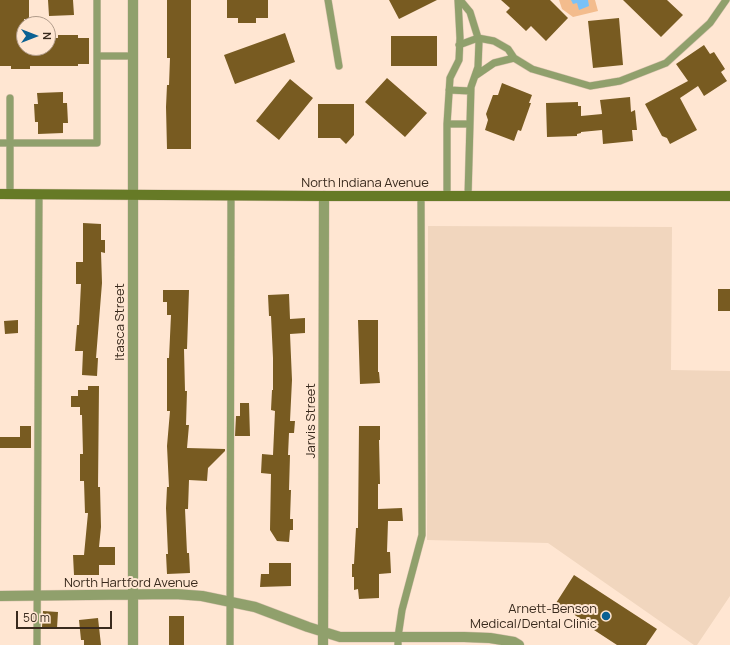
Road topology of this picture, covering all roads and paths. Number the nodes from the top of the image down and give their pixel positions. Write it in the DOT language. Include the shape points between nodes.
graph roads {
  1 [pos="98,0"];
  2 [pos="133,0"];
  3 [pos="328,0"];
  4 [pos="460,0"];
  5 [pos="726,0"];
  6 [pos="478,38"];
  7 [pos="459,45"];
  8 [pos="97,56"];
  9 [pos="133,56"];
  10 [pos="514,58"];
  11 [pos="339,66"];
  12 [pos="474,77"];
  13 [pos="449,90"];
  14 [pos="470,91"];
  15 [pos="10,98"];
  16 [pos="447,124"];
  17 [pos="470,124"];
  18 [pos="0,143"];
  19 [pos="10,143"];
  20 [pos="5,194"];
  21 [pos="39,194"];
  22 [pos="133,195"];
  23 [pos="231,196"];
  24 [pos="324,196"];
  25 [pos="421,196"];
  26 [pos="447,196"];
  27 [pos="468,196"];
  28 [pos="730,196"];
  29 [pos="133,594"];
  30 [pos="0,596"];
  31 [pos="38,596"];
  32 [pos="230,601"];
  33 [pos="323,632"];
  34 [pos="398,641"];
  35 [pos="37,645"];
  36 [pos="133,645"];
  37 [pos="230,645"];
  38 [pos="323,645"];
  39 [pos="519,645"];
  1 -- 8 [label="lane"];
  2 -- 9 [label="street, Itasca Street"];
  3 -- 11 [label="lane"];
  4 -- 6 [label="lane" via="470,12"];
  4 -- 7 [label="lane"];
  5 -- 10 [label="lane" via="710,23 666,62 620,81 590,86 532,69"];
  6 -- 7 [label="lane"];
  6 -- 10 [label="lane" via="494,41 508,49"];
  6 -- 12 [label="lane" via="478,67"];
  7 -- 13 [label="lane" via="459,60 450,78"];
  8 -- 9 [label="lane"];
  8 -- 19 [label="lane" via="97,143"];
  9 -- 22 [label="street, Itasca Street"];
  10 -- 12 [label="lane" via="494,63"];
  12 -- 14 [label="lane"];
  13 -- 14 [label="lane"];
  13 -- 16 [label="lane"];
  14 -- 17 [label="lane"];
  15 -- 19 [label="lane"];
  16 -- 17 [label="lane"];
  16 -- 26 [label="lane"];
  17 -- 27 [label="lane"];
  18 -- 19 [label="lane"];
  19 -- 20 [label="lane"];
  20 -- 21 [label="main road, North Indiana Avenue"];
  21 -- 22 [label="main road, North Indiana Avenue"];
  21 -- 31 [label="lane"];
  22 -- 23 [label="main road, North Indiana Avenue"];
  22 -- 29 [label="street, Itasca Street"];
  23 -- 24 [label="main road, North Indiana Avenue"];
  23 -- 32 [label="lane"];
  24 -- 25 [label="main road, North Indiana Avenue"];
  24 -- 33 [label="street, Jarvis Street"];
  25 -- 26 [label="main road, North Indiana Avenue"];
  25 -- 34 [label="lane" via="422,535 402,610"];
  26 -- 27 [label="main road, North Indiana Avenue"];
  27 -- 28 [label="main road, North Indiana Avenue"];
  29 -- 31 [label="street, North Hartford Avenue"];
  29 -- 32 [label="street, North Hartford Avenue" via="202,596"];
  29 -- 36 [label="street, Itasca Street"];
  30 -- 31 [label="street, North Hartford Avenue"];
  31 -- 35 [label="lane"];
  32 -- 33 [label="street, North Hartford Avenue" via="255,607"];
  32 -- 37 [label="lane"];
  33 -- 34 [label="street, North Hartford Avenue" via="340,637"];
  33 -- 38 [label="street, Jarvis Street"];
  34 -- 39 [label="street, North Hartford Avenue" via="464,636 490,638"];
}
